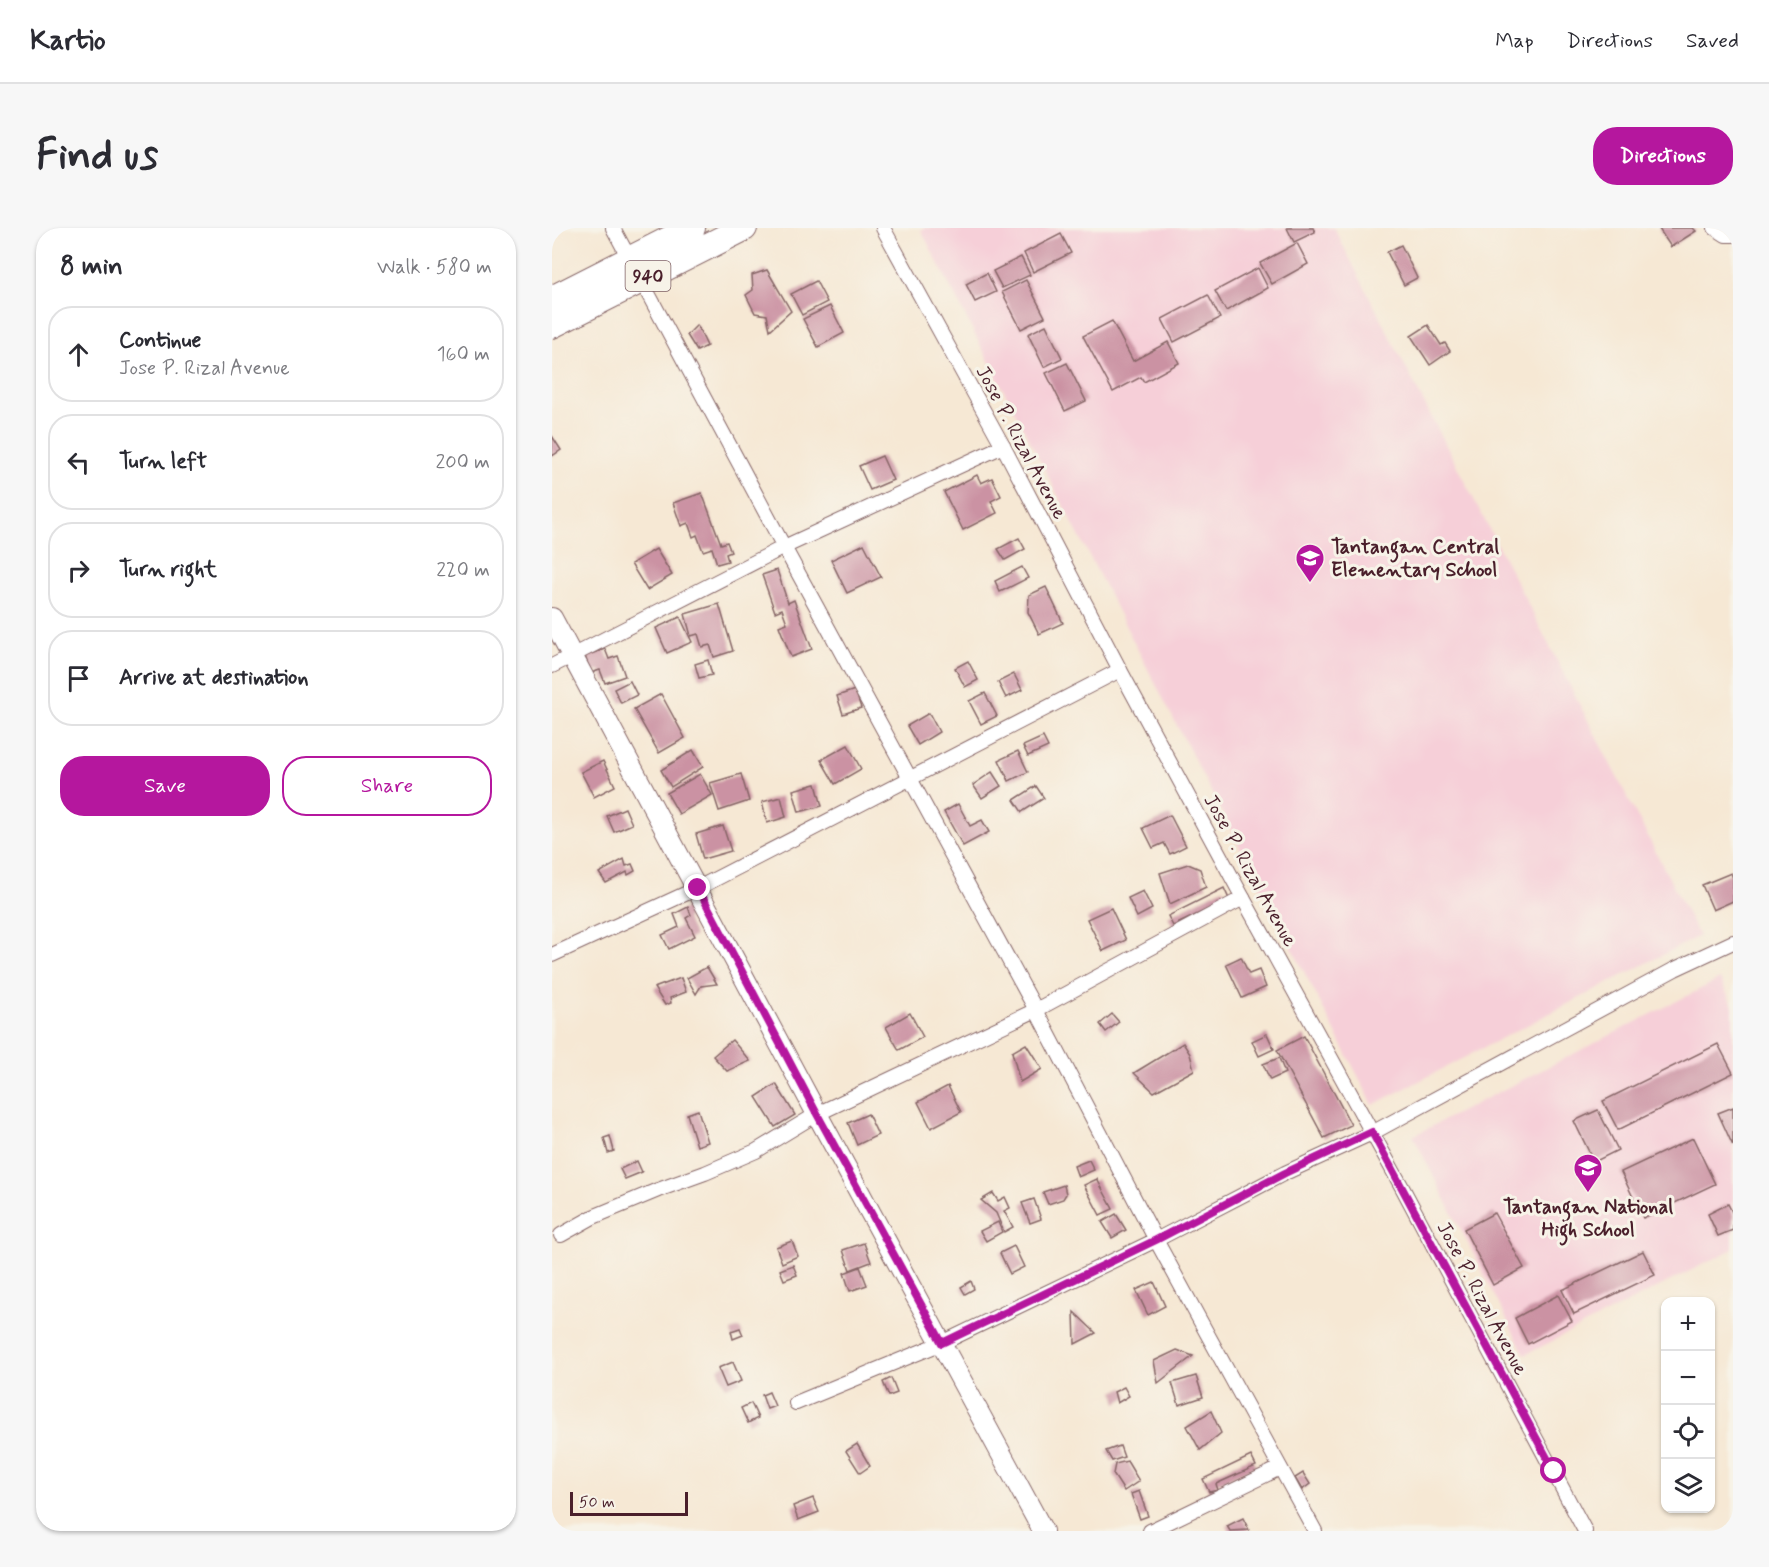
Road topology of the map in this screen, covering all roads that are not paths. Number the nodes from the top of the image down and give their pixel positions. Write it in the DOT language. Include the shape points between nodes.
graph roads {
  1 [pos="613,228"];
  2 [pos="692,228"];
  3 [pos="744,228"];
  4 [pos="883,228"];
  5 [pos="1715,228"];
  6 [pos="1733,235"];
  7 [pos="635,270"];
  8 [pos="552,299"];
  9 [pos="552,325"];
  10 [pos="1002,446"];
  11 [pos="784,548"];
  12 [pos="552,618"];
  13 [pos="572,656"];
  14 [pos="552,666"];
  15 [pos="1120,670"];
  16 [pos="910,778"];
  17 [pos="698,888"];
  18 [pos="1243,898"];
  19 [pos="1733,942"];
  20 [pos="552,955"];
  21 [pos="1036,1010"];
  22 [pos="817,1114"];
  23 [pos="1372,1132"];
  24 [pos="561,1235"];
  25 [pos="1156,1240"];
  26 [pos="942,1343"];
  27 [pos="796,1403"];
  28 [pos="1280,1468"];
  29 [pos="1043,1531"];
  30 [pos="1150,1531"];
  31 [pos="1315,1531"];
  32 [pos="1585,1531"];
  1 -- 7 [label="street"];
  2 -- 7 [label="highway, 940"];
  3 -- 7 [label="highway, 940"];
  4 -- 10 [label="street, Jose P. Rizal Avenue"];
  5 -- 6 [label="street" via="1726,236"];
  7 -- 8 [label="highway, 940"];
  7 -- 9 [label="highway, 940"];
  7 -- 11 [label="street"];
  10 -- 11 [label="street"];
  10 -- 15 [label="street, Jose P. Rizal Avenue"];
  11 -- 13 [label="street"];
  11 -- 16 [label="street"];
  12 -- 13 [label="street"];
  13 -- 14 [label="street"];
  13 -- 17 [label="street"];
  15 -- 16 [label="street"];
  15 -- 18 [label="street, Jose P. Rizal Avenue"];
  16 -- 17 [label="street"];
  16 -- 21 [label="street"];
  17 -- 20 [label="street"];
  17 -- 22 [label="street"];
  18 -- 21 [label="street"];
  18 -- 23 [label="street, Jose P. Rizal Avenue"];
  19 -- 23 [label="street" via="1675,969"];
  21 -- 22 [label="street"];
  21 -- 25 [label="street"];
  22 -- 24 [label="street" via="756,1151 593,1217"];
  22 -- 26 [label="street"];
  23 -- 25 [label="street"];
  23 -- 32 [label="street, Jose P. Rizal Avenue"];
  25 -- 26 [label="street"];
  25 -- 28 [label="street"];
  26 -- 27 [label="street"];
  26 -- 29 [label="street"];
  28 -- 30 [label="street"];
  28 -- 31 [label="street"];
}
